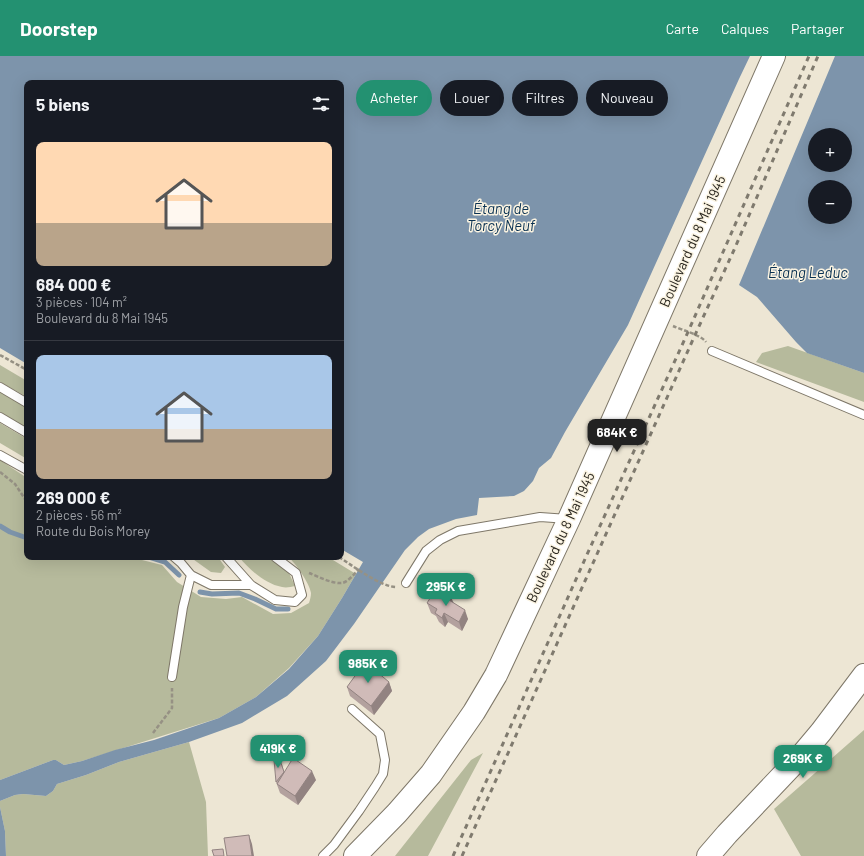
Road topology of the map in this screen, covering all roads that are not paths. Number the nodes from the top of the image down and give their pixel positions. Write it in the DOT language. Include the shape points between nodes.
graph roads {
  1 [pos="774,56"];
  2 [pos="712,351"];
  3 [pos="0,387"];
  4 [pos="24,401"];
  5 [pos="864,414"];
  6 [pos="0,417"];
  7 [pos="24,432"];
  8 [pos="0,455"];
  9 [pos="24,468"];
  10 [pos="569,519"];
  11 [pos="178,560"];
  12 [pos="229,560"];
  13 [pos="280,560"];
  14 [pos="191,575"];
  15 [pos="406,583"];
  16 [pos="251,585"];
  17 [pos="864,675"];
  18 [pos="172,677"];
  19 [pos="352,709"];
  20 [pos="323,856"];
  21 [pos="356,856"];
  22 [pos="708,856"];
  1 -- 10 [label="main road, Boulevard du 8 Mai 1945"];
  2 -- 5 [label="lane"];
  3 -- 4 [label="lane"];
  6 -- 7 [label="lane"];
  8 -- 9 [label="lane"];
  10 -- 15 [label="lane" via="540,517 458,531 426,551"];
  10 -- 21 [label="main road, Boulevard du 8 Mai 1945" via="496,675 474,712 431,774"];
  11 -- 14 [label="lane"];
  12 -- 16 [label="lane"];
  13 -- 16 [label="lane" via="296,573 302,595 294,602 275,600"];
  14 -- 16 [label="lane" via="211,585"];
  14 -- 18 [label="lane" via="183,607"];
  17 -- 22 [label="main road" via="800,757"];
  19 -- 20 [label="lane" via="380,734 385,760 383,774 359,811"];
}
